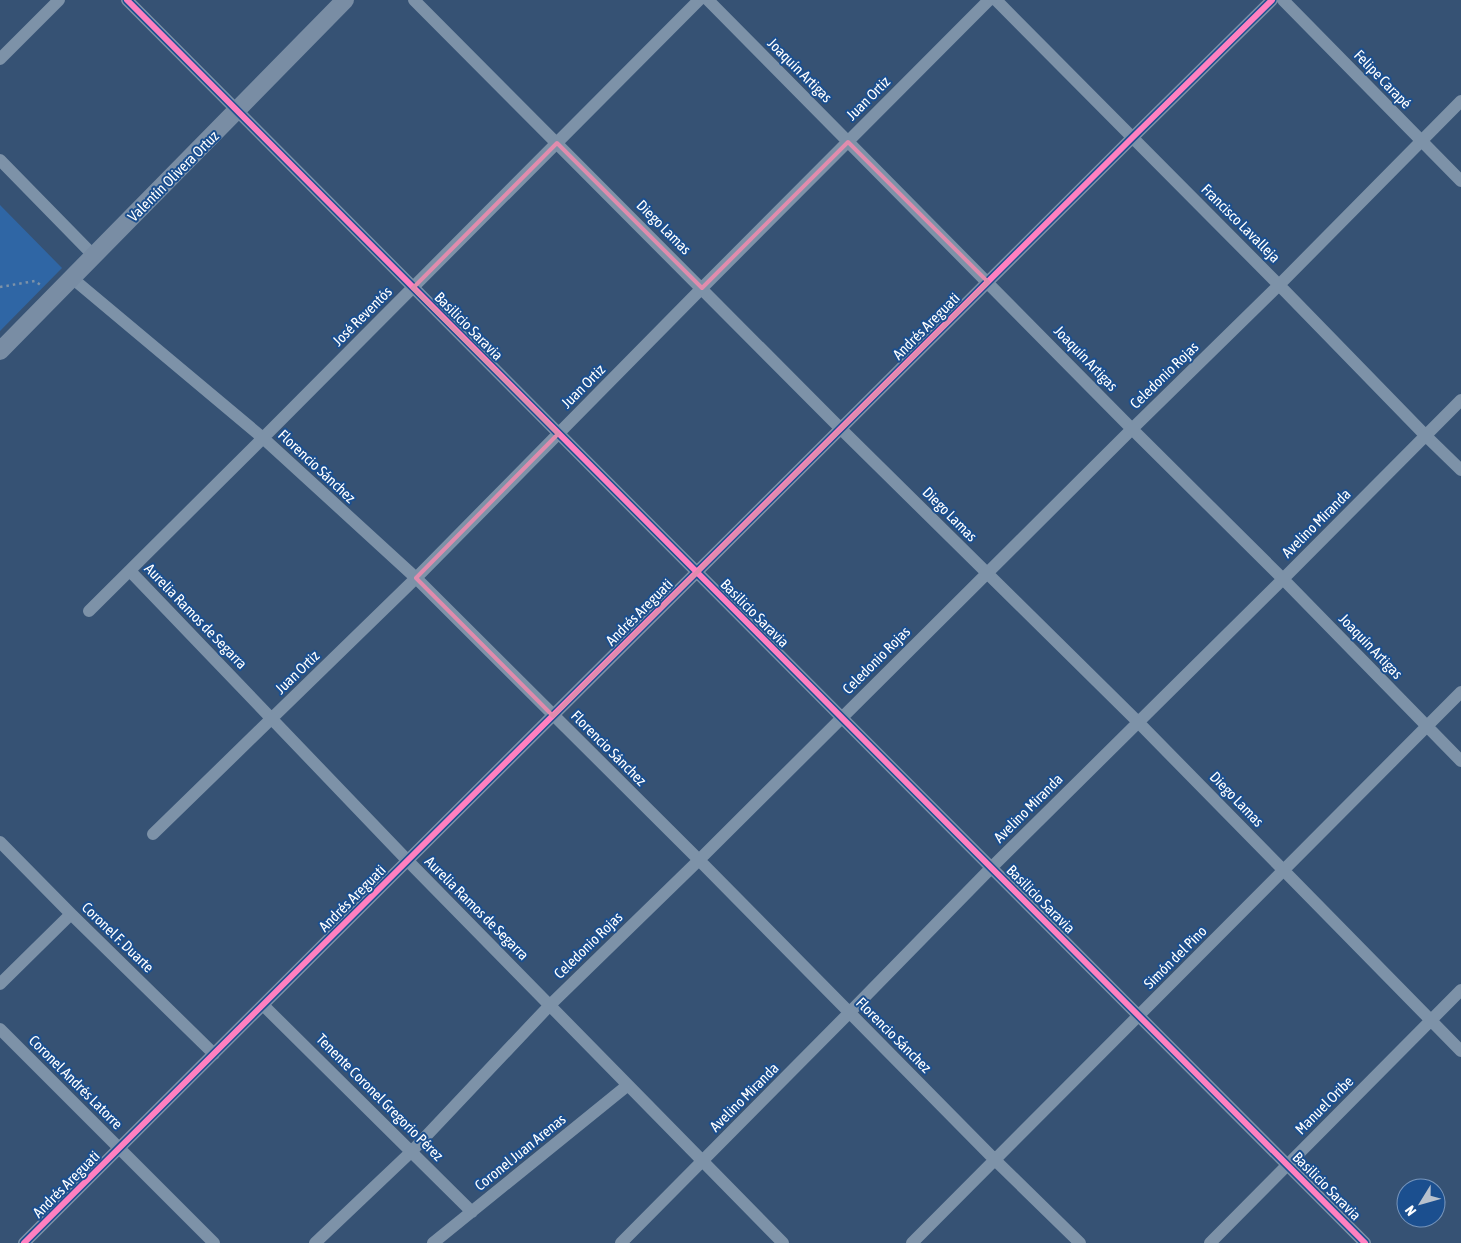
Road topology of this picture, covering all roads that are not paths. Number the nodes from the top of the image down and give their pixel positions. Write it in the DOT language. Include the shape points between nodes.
graph roads {
  1 [pos="59,0"];
  2 [pos="127,0"];
  3 [pos="345,0"];
  4 [pos="414,0"];
  5 [pos="699,0"];
  6 [pos="708,0"];
  7 [pos="990,0"];
  8 [pos="996,0"];
  9 [pos="1272,0"];
  10 [pos="1282,0"];
  11 [pos="0,59"];
  12 [pos="1461,101"];
  13 [pos="237,111"];
  14 [pos="1133,138"];
  15 [pos="1420,140"];
  16 [pos="848,142"];
  17 [pos="557,143"];
  18 [pos="0,160"];
  19 [pos="1461,181"];
  20 [pos="94,256"];
  21 [pos="72,278"];
  22 [pos="988,282"];
  23 [pos="1280,285"];
  24 [pos="413,288"];
  25 [pos="702,288"];
  26 [pos="0,351"];
  27 [pos="1461,400"];
  28 [pos="841,429"];
  29 [pos="1132,429"];
  30 [pos="558,434"];
  31 [pos="1426,436"];
  32 [pos="263,438"];
  33 [pos="1461,470"];
  34 [pos="130,571"];
  35 [pos="697,572"];
  36 [pos="987,573"];
  37 [pos="416,578"];
  38 [pos="1283,579"];
  39 [pos="88,611"];
  40 [pos="1461,692"];
  41 [pos="553,716"];
  42 [pos="842,717"];
  43 [pos="272,719"];
  44 [pos="1138,722"];
  45 [pos="1427,726"];
  46 [pos="1461,760"];
  47 [pos="153,834"];
  48 [pos="0,842"];
  49 [pos="698,860"];
  50 [pos="408,861"];
  51 [pos="992,867"];
  52 [pos="1284,871"];
  53 [pos="71,914"];
  54 [pos="0,984"];
  55 [pos="1461,990"];
  56 [pos="263,1005"];
  57 [pos="550,1005"];
  58 [pos="849,1013"];
  59 [pos="1140,1016"];
  60 [pos="1430,1021"];
  61 [pos="0,1029"];
  62 [pos="1461,1051"];
  63 [pos="214,1054"];
  64 [pos="628,1085"];
  65 [pos="119,1148"];
  66 [pos="412,1151"];
  67 [pos="995,1160"];
  68 [pos="703,1161"];
  69 [pos="1288,1165"];
  70 [pos="472,1212"];
  71 [pos="24,1243"];
  72 [pos="214,1243"];
  73 [pos="315,1243"];
  74 [pos="433,1243"];
  75 [pos="621,1243"];
  76 [pos="783,1243"];
  77 [pos="912,1243"];
  78 [pos="1080,1243"];
  79 [pos="1210,1243"];
  80 [pos="1366,1243"];
  1 -- 11 [label="street"];
  2 -- 13 [label="street, Basilicio Saravia"];
  3 -- 13 [label="street, Valentín Olivera Ortuz"];
  4 -- 17 [label="street, Diego Lamas"];
  5 -- 17 [label="street, José Reventós"];
  6 -- 16 [label="street, Joaquín Artigas"];
  7 -- 16 [label="street, Juan Ortiz"];
  8 -- 14 [label="street, Francisco Lavalleja"];
  9 -- 14 [label="street, Andrés Areguati"];
  10 -- 15 [label="street, Felipe Carapé"];
  12 -- 15 [label="street, Celedonio Rojas"];
  13 -- 20 [label="street, Valentín Olivera Ortuz"];
  13 -- 24 [label="street, Basilicio Saravia"];
  14 -- 22 [label="street, Andrés Areguati"];
  14 -- 23 [label="street, Francisco Lavalleja"];
  15 -- 19 [label="street, Felipe Carapé"];
  15 -- 23 [label="street, Celedonio Rojas"];
  16 -- 22 [label="street, Joaquín Artigas"];
  16 -- 25 [label="street, Juan Ortiz"];
  17 -- 24 [label="street, José Reventós"];
  17 -- 25 [label="street, Diego Lamas"];
  18 -- 20 [label="street"];
  20 -- 21 [label="street, Valentín Olivera Ortuz"];
  21 -- 26 [label="street, Valentín Olivera Ortuz"];
  21 -- 32 [label="street, Florencio Sánchez"];
  22 -- 28 [label="street, Andrés Areguati"];
  22 -- 29 [label="street, Joaquín Artigas"];
  23 -- 29 [label="street, Celedonio Rojas"];
  23 -- 31 [label="street, Francisco Lavalleja"];
  24 -- 30 [label="street, Basilicio Saravia"];
  24 -- 32 [label="street, José Reventós"];
  25 -- 28 [label="street, Diego Lamas"];
  25 -- 30 [label="street, Juan Ortiz"];
  27 -- 31 [label="street, Avelino Miranda"];
  28 -- 35 [label="street, Andrés Areguati"];
  28 -- 36 [label="street, Diego Lamas"];
  29 -- 36 [label="street, Celedonio Rojas"];
  29 -- 38 [label="street, Joaquín Artigas"];
  30 -- 35 [label="street, Basilicio Saravia"];
  30 -- 37 [label="street, Juan Ortiz"];
  31 -- 33 [label="street, Francisco Lavalleja"];
  31 -- 38 [label="street, Avelino Miranda"];
  32 -- 34 [label="street, José Reventós"];
  32 -- 37 [label="street, Florencio Sánchez"];
  34 -- 39 [label="street, José Reventós"];
  34 -- 43 [label="street, Aurelia Ramos de Segarra"];
  35 -- 41 [label="street, Andrés Areguati"];
  35 -- 42 [label="street, Basilicio Saravia"];
  36 -- 42 [label="street, Celedonio Rojas"];
  36 -- 44 [label="street, Diego Lamas"];
  37 -- 41 [label="street, Florencio Sánchez"];
  37 -- 43 [label="street, Juan Ortiz"];
  38 -- 44 [label="street, Avelino Miranda"];
  38 -- 45 [label="street, Joaquín Artigas"];
  40 -- 45 [label="street, Simón del Pino"];
  41 -- 49 [label="street, Florencio Sánchez"];
  41 -- 50 [label="street, Andrés Areguati"];
  42 -- 49 [label="street, Celedonio Rojas"];
  42 -- 51 [label="street, Basilicio Saravia"];
  43 -- 47 [label="street, Juan Ortiz"];
  43 -- 50 [label="street, Aurelia Ramos de Segarra"];
  44 -- 51 [label="street, Avelino Miranda"];
  44 -- 52 [label="street, Diego Lamas"];
  45 -- 46 [label="street, Joaquín Artigas"];
  45 -- 52 [label="street, Simón del Pino"];
  48 -- 53 [label="street, Coronel F. Duarte"];
  49 -- 57 [label="street, Celedonio Rojas"];
  49 -- 58 [label="street, Florencio Sánchez"];
  50 -- 56 [label="street, Andrés Areguati"];
  50 -- 57 [label="street, Aurelia Ramos de Segarra"];
  51 -- 58 [label="street, Avelino Miranda"];
  51 -- 59 [label="street, Basilicio Saravia"];
  52 -- 59 [label="street, Simón del Pino"];
  52 -- 60 [label="street, Diego Lamas"];
  53 -- 54 [label="street"];
  53 -- 63 [label="street, Coronel F. Duarte"];
  55 -- 60 [label="street, Manuel Oribe"];
  56 -- 63 [label="street, Andrés Areguati"];
  56 -- 66 [label="street, Tenente Coronel Gregorio Pérez"];
  57 -- 64 [label="street, Aurelia Ramos de Segarra"];
  57 -- 66 [label="street, Celedonio Rojas"];
  58 -- 67 [label="street, Florencio Sánchez"];
  58 -- 68 [label="street, Avelino Miranda"];
  59 -- 67 [label="street, Simón del Pino"];
  59 -- 69 [label="street, Basilicio Saravia"];
  60 -- 62 [label="street, Diego Lamas"];
  60 -- 69 [label="street, Manuel Oribe"];
  61 -- 65 [label="street, Coronel Andrés Latorre"];
  63 -- 65 [label="street, Andrés Areguati"];
  64 -- 68 [label="street, Aurelia Ramos de Segarra"];
  64 -- 70 [label="street, Coronel Juan Arenas"];
  65 -- 71 [label="street, Andrés Areguati"];
  65 -- 72 [label="street, Coronel Andrés Latorre"];
  66 -- 70 [label="street, Tenente Coronel Gregorio Pérez"];
  66 -- 73 [label="street, Celedonio Rojas"];
  67 -- 77 [label="street, Simón del Pino"];
  67 -- 78 [label="street, Florencio Sánchez"];
  68 -- 75 [label="street, Avelino Miranda"];
  68 -- 76 [label="street, Aurelia Ramos de Segarra"];
  69 -- 79 [label="street, Manuel Oribe"];
  69 -- 80 [label="street, Basilicio Saravia"];
  70 -- 74 [label="street, Coronel Juan Arenas"];
}
